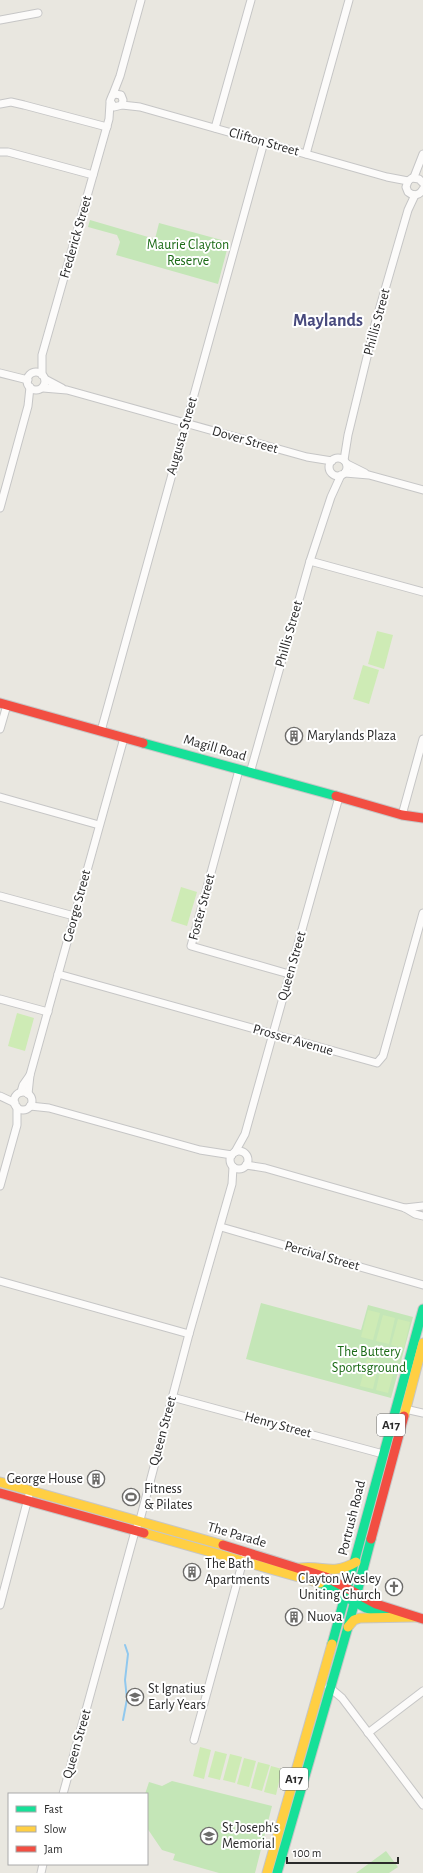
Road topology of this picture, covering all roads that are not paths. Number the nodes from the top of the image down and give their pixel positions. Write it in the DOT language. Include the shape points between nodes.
graph roads {
  1 [pos="141,0"];
  2 [pos="251,0"];
  3 [pos="349,0"];
  4 [pos="38,13"];
  5 [pos="0,20"];
  6 [pos="119,95"];
  7 [pos="110,103"];
  8 [pos="0,104"];
  9 [pos="121,106"];
  10 [pos="140,107"];
  11 [pos="110,119"];
  12 [pos="107,128"];
  13 [pos="216,128"];
  14 [pos="264,142"];
  15 [pos="0,152"];
  16 [pos="306,154"];
  17 [pos="422,156"];
  18 [pos="93,175"];
  19 [pos="417,186"];
  20 [pos="42,355"];
  21 [pos="0,373"];
  22 [pos="32,373"];
  23 [pos="43,377"];
  24 [pos="29,384"];
  25 [pos="40,389"];
  26 [pos="67,390"];
  27 [pos="28,406"];
  28 [pos="186,423"];
  29 [pos="337,464"];
  30 [pos="343,474"];
  31 [pos="369,475"];
  32 [pos="423,490"];
  33 [pos="331,497"];
  34 [pos="0,508"];
  35 [pos="310,561"];
  36 [pos="423,592"];
  37 [pos="3,704"];
  38 [pos="0,729"];
  39 [pos="101,731"];
  40 [pos="124,738"];
  41 [pos="423,739"];
  42 [pos="239,770"];
  43 [pos="250,773"];
  44 [pos="0,797"];
  45 [pos="339,797"];
  46 [pos="402,815"];
  47 [pos="423,818"];
  48 [pos="99,825"];
  49 [pos="0,896"];
  50 [pos="423,913"];
  51 [pos="74,916"];
  52 [pos="58,974"];
  53 [pos="289,974"];
  54 [pos="0,999"];
  55 [pos="48,1012"];
  56 [pos="272,1034"];
  57 [pos="0,1095"];
  58 [pos="23,1101"];
  59 [pos="238,1160"];
  60 [pos="0,1186"];
  61 [pos="423,1206"];
  62 [pos="405,1208"];
  63 [pos="423,1216"];
  64 [pos="220,1226"];
  65 [pos="0,1281"];
  66 [pos="423,1285"];
  67 [pos="423,1309"];
  68 [pos="189,1334"];
  69 [pos="423,1344"];
  70 [pos="172,1397"];
  71 [pos="405,1408"];
  72 [pos="423,1413"];
  73 [pos="383,1454"];
  74 [pos="0,1482"];
  75 [pos="30,1491"];
  76 [pos="0,1493"];
  77 [pos="28,1500"];
  78 [pos="138,1526"];
  79 [pos="246,1551"];
  80 [pos="243,1561"];
  81 [pos="356,1562"];
  82 [pos="272,1564"];
  83 [pos="300,1568"];
  84 [pos="347,1593"];
  85 [pos="355,1598"];
  86 [pos="0,1605"];
  87 [pos="419,1618"];
  88 [pos="348,1627"];
  89 [pos="325,1686"];
  90 [pos="423,1691"];
  91 [pos="368,1733"];
  92 [pos="194,1740"];
  93 [pos="63,1793"];
  94 [pos="423,1805"];
  95 [pos="267,1873"];
  96 [pos="277,1873"];
  1 -- 6 [label="street" via="120,76"];
  2 -- 13 [label="street"];
  3 -- 16 [label="street"];
  4 -- 5 [label="street"];
  6 -- 7 [label="street, Frederick Street" via="110,98"];
  6 -- 9 [label="street"];
  6 -- 10 [label="street, Clifton Street"];
  7 -- 9 [label="street, Clifton Street" via="114,107"];
  7 -- 11 [label="street, Frederick Street"];
  8 -- 12 [label="street" via="11,102"];
  9 -- 10 [label="street, Clifton Street"];
  9 -- 11 [label="street, Frederick Street"];
  10 -- 13 [label="street, Clifton Street"];
  11 -- 12 [label="street, Frederick Street"];
  12 -- 18 [label="street, Frederick Street"];
  13 -- 14 [label="street, Clifton Street"];
  14 -- 16 [label="street, Clifton Street"];
  14 -- 28 [label="street, Augusta Street"];
  15 -- 18 [label="street"];
  16 -- 19 [label="street, Clifton Street"];
  17 -- 19 [label="street, Phillis Street"];
  18 -- 20 [label="street, Frederick Street"];
  19 -- 29 [label="street, Phillis Street" via="376,324 348,435"];
  20 -- 22 [label="street, Frederick Street"];
  20 -- 23 [label="street, Frederick Street"];
  21 -- 24 [label="street"];
  22 -- 23 [label="street, Dover Street" via="36,372"];
  22 -- 24 [label="street, Frederick Street"];
  23 -- 25 [label="street, Frederick Street"];
  23 -- 26 [label="street, Dover Street"];
  24 -- 25 [label="street, Dover Street"];
  24 -- 27 [label="street"];
  25 -- 26 [label="street, Dover Street"];
  25 -- 27 [label="street"];
  26 -- 28 [label="street, Dover Street"];
  27 -- 34 [label="street"];
  28 -- 29 [label="street, Dover Street"];
  28 -- 39 [label="street, Augusta Street"];
  29 -- 30 [label="street, Phillis Street"];
  29 -- 30 [label="street, Dover Street"];
  29 -- 31 [label="street, Dover Street"];
  29 -- 33 [label="street, Phillis Street"];
  30 -- 31 [label="street, Dover Street"];
  30 -- 33 [label="street, Phillis Street"];
  31 -- 32 [label="street, Dover Street"];
  33 -- 35 [label="street, Phillis Street"];
  35 -- 36 [label="street"];
  35 -- 43 [label="street, Phillis Street"];
  37 -- 38 [label="street"];
  37 -- 39 [label="main road, Magill Road"];
  39 -- 40 [label="main road, Magill Road"];
  40 -- 42 [label="main road, Magill Road"];
  40 -- 48 [label="street, George Street"];
  41 -- 46 [label="street"];
  42 -- 43 [label="main road, Magill Road"];
  42 -- 53 [label="street, Foster Street" via="191,946"];
  43 -- 45 [label="main road, Magill Road"];
  44 -- 48 [label="street"];
  45 -- 46 [label="main road, Magill Road"];
  45 -- 53 [label="street, Queen Street"];
  46 -- 47 [label="main road, Magill Road"];
  48 -- 51 [label="street, George Street"];
  49 -- 51 [label="street"];
  50 -- 56 [label="street, Prosser Avenue" via="383,1056 379,1061 374,1063"];
  51 -- 52 [label="street, George Street"];
  52 -- 55 [label="street, George Street"];
  52 -- 56 [label="street, Prosser Avenue"];
  53 -- 56 [label="street, Queen Street"];
  54 -- 55 [label="street"];
  55 -- 58 [label="street, George Street" via="30,1075 23,1085"];
  56 -- 59 [label="street, Queen Street"];
  57 -- 58 [label="street"];
  58 -- 59 [label="street" via="38,1101 49,1108"];
  58 -- 60 [label="street, George Street"];
  59 -- 62 [label="street"];
  59 -- 64 [label="street, Queen Street"];
  61 -- 62 [label="street"];
  62 -- 63 [label="street"];
  64 -- 66 [label="street, Percival Street"];
  64 -- 68 [label="street, Queen Street"];
  65 -- 68 [label="street"];
  67 -- 73 [label="main road, Portrush Road / A17"];
  68 -- 70 [label="street, Queen Street"];
  69 -- 71 [label="main road, Portrush Road / A17"];
  70 -- 73 [label="street, Henry Street"];
  70 -- 78 [label="street, Queen Street"];
  71 -- 72 [label="street"];
  71 -- 85 [label="main road, Portrush Road / A17"];
  73 -- 81 [label="main road, Portrush Road / A17"];
  74 -- 75 [label="main road, The Parade"];
  75 -- 77 [label="street"];
  75 -- 78 [label="main road, The Parade"];
  76 -- 77 [label="main road, The Parade"];
  77 -- 78 [label="main road, The Parade"];
  77 -- 86 [label="street"];
  78 -- 79 [label="main road, The Parade"];
  78 -- 80 [label="main road, The Parade"];
  78 -- 93 [label="street, Queen Street"];
  79 -- 80 [label="street"];
  79 -- 82 [label="main road, The Parade"];
  80 -- 82 [label="main road, The Parade"];
  80 -- 92 [label="street"];
  81 -- 83 [label="main road" via="342,1570 328,1571 311,1566"];
  81 -- 84 [label="main road, Portrush Road / A17"];
  82 -- 83 [label="main road, The Parade"];
  82 -- 84 [label="main road, The Parade"];
  83 -- 84 [label="main road, The Parade" via="326,1577"];
  84 -- 85 [label="main road, The Parade"];
  84 -- 89 [label="main road, Portrush Road / A17"];
  85 -- 87 [label="main road, The Parade"];
  85 -- 88 [label="main road, Portrush Road / A17"];
  87 -- 88 [label="main road" via="360,1618"];
  88 -- 89 [label="main road, Portrush Road / A17"];
  89 -- 91 [label="street" via="342,1698"];
  89 -- 95 [label="main road, Portrush Road / A17"];
  89 -- 96 [label="main road, Portrush Road / A17"];
  90 -- 91 [label="street"];
  91 -- 94 [label="street"];
}
